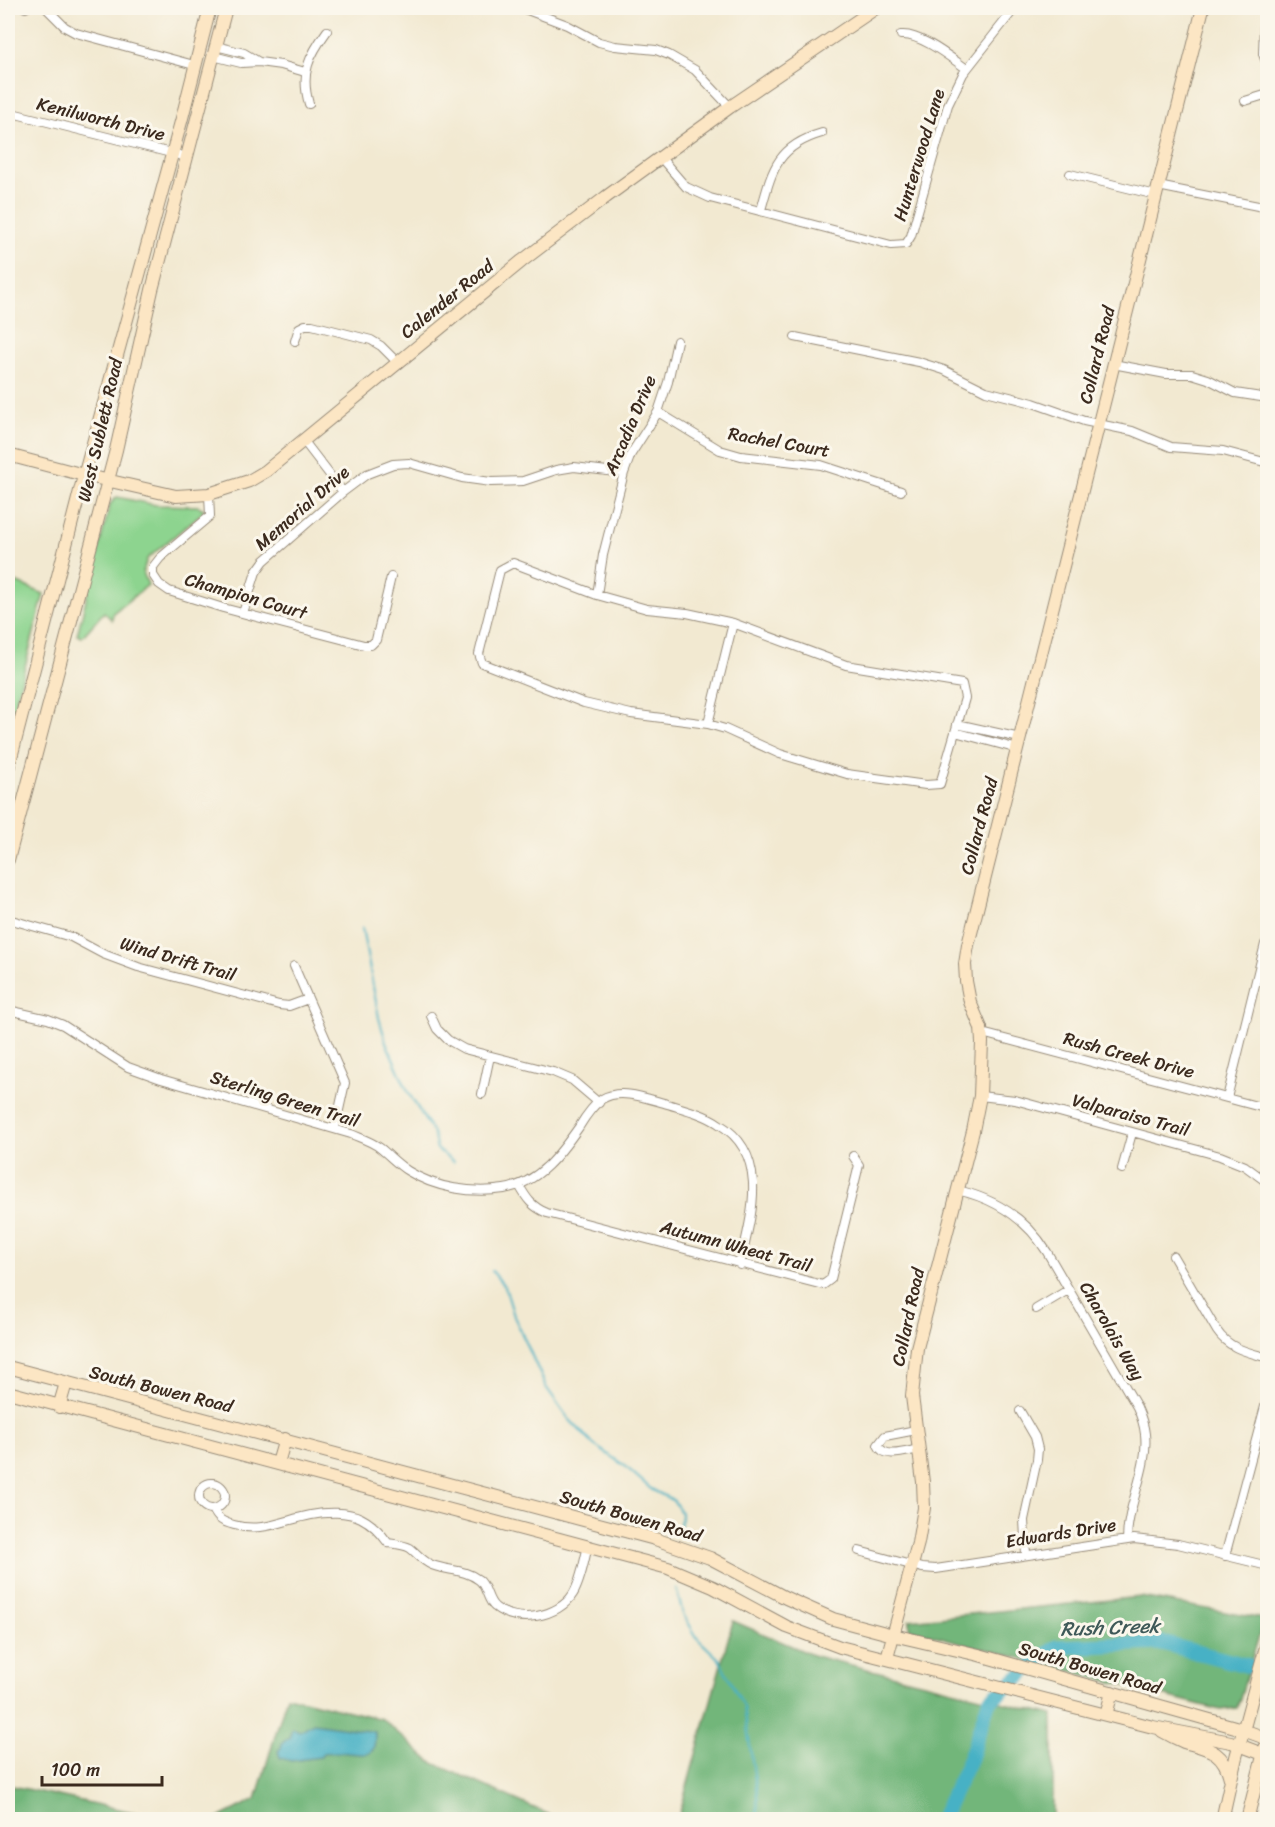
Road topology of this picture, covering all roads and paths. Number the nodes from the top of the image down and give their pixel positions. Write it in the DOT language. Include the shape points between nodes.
graph roads {
  1 [pos="45,8"];
  2 [pos="210,8"];
  3 [pos="226,8"];
  4 [pos="522,8"];
  5 [pos="1015,8"];
  6 [pos="1203,8"];
  7 [pos="867,10"];
  8 [pos="1264,25"];
  9 [pos="327,31"];
  10 [pos="901,35"];
  11 [pos="215,51"];
  12 [pos="194,65"];
  13 [pos="1268,67"];
  14 [pos="967,69"];
  15 [pos="305,72"];
  16 [pos="1268,94"];
  17 [pos="1245,101"];
  18 [pos="309,104"];
  19 [pos="730,107"];
  20 [pos="8,112"];
  21 [pos="822,132"];
  22 [pos="172,154"];
  23 [pos="187,157"];
  24 [pos="662,158"];
  25 [pos="1070,174"];
  26 [pos="1157,190"];
  27 [pos="1268,208"];
  28 [pos="761,210"];
  29 [pos="795,337"];
  30 [pos="295,341"];
  31 [pos="677,341"];
  32 [pos="397,362"];
  33 [pos="1113,364"];
  34 [pos="1268,396"];
  35 [pos="658,412"];
  36 [pos="1099,424"];
  37 [pos="303,440"];
  38 [pos="8,455"];
  39 [pos="1268,463"];
  40 [pos="624,473"];
  41 [pos="84,475"];
  42 [pos="107,480"];
  43 [pos="901,491"];
  44 [pos="344,492"];
  45 [pos="209,494"];
  46 [pos="391,577"];
  47 [pos="597,595"];
  48 [pos="243,613"];
  49 [pos="733,623"];
  50 [pos="708,724"];
  51 [pos="956,728"];
  52 [pos="1019,743"];
  53 [pos="8,769"];
  54 [pos="8,860"];
  55 [pos="8,919"];
  56 [pos="1265,944"];
  57 [pos="294,966"];
  58 [pos="308,999"];
  59 [pos="8,1010"];
  60 [pos="431,1016"];
  61 [pos="982,1033"];
  62 [pos="490,1056"];
  63 [pos="482,1094"];
  64 [pos="980,1096"];
  65 [pos="1227,1098"];
  66 [pos="599,1103"];
  67 [pos="1268,1109"];
  68 [pos="335,1128"];
  69 [pos="1132,1133"];
  70 [pos="854,1156"];
  71 [pos="1122,1169"];
  72 [pos="1268,1183"];
  73 [pos="519,1185"];
  74 [pos="957,1190"];
  75 [pos="1173,1256"];
  76 [pos="740,1264"];
  77 [pos="1068,1290"];
  78 [pos="1036,1309"];
  79 [pos="1268,1358"];
  80 [pos="8,1367"];
  81 [pos="66,1383"];
  82 [pos="8,1392"];
  83 [pos="1268,1395"];
  84 [pos="59,1407"];
  85 [pos="1020,1411"];
  86 [pos="916,1430"];
  87 [pos="285,1439"];
  88 [pos="919,1449"];
  89 [pos="278,1463"];
  90 [pos="213,1509"];
  91 [pos="1127,1540"];
  92 [pos="588,1546"];
  93 [pos="859,1551"];
  94 [pos="1026,1555"];
  95 [pos="1225,1556"];
  96 [pos="912,1565"];
  97 [pos="1268,1566"];
  98 [pos="893,1635"];
  99 [pos="1267,1642"];
  100 [pos="887,1658"];
  101 [pos="1112,1692"];
  102 [pos="1106,1715"];
  103 [pos="1153,1727"];
  104 [pos="1244,1730"];
  105 [pos="1267,1738"];
  106 [pos="1239,1745"];
  107 [pos="1265,1755"];
  108 [pos="1268,1777"];
  109 [pos="1230,1779"];
  110 [pos="1222,1820"];
  111 [pos="1247,1820"];
  112 [pos="1255,1820"];
  1 -- 12 [label="street" via="76,33"];
  2 -- 12 [label="main road, West Sublett Road"];
  3 -- 11 [label="main road, West Sublett Road"];
  4 -- 19 [label="street" via="599,42 669,55 695,70"];
  5 -- 14 [label="street, Hunterwood Lane"];
  6 -- 26 [label="main road, Collard Road"];
  7 -- 19 [label="main road, Calender Road"];
  8 -- 13 [label="street" via="1263,54"];
  9 -- 15 [label="street"];
  10 -- 14 [label="street" via="926,42"];
  11 -- 15 [label="street" via="241,63 281,65"];
  11 -- 23 [label="main road, West Sublett Road"];
  12 -- 22 [label="main road, West Sublett Road"];
  14 -- 28 [label="street, Hunterwood Lane" via="948,105 906,244 891,245"];
  15 -- 18 [label="street"];
  16 -- 17 [label="street"];
  19 -- 24 [label="main road, Calender Road"];
  20 -- 22 [label="street, Kenilworth Drive"];
  21 -- 28 [label="street" via="806,137 780,158"];
  22 -- 23 [label="street, Kenilworth Drive"];
  22 -- 41 [label="main road, West Sublett Road"];
  23 -- 42 [label="main road, West Sublett Road"];
  24 -- 28 [label="street, Hunterwood Lane" via="694,192"];
  24 -- 32 [label="main road, Calender Road" via="522,261"];
  25 -- 26 [label="street"];
  26 -- 27 [label="street"];
  26 -- 33 [label="main road, Collard Road"];
  29 -- 36 [label="street" via="919,362 986,391"];
  30 -- 32 [label="street" via="299,328 312,325 371,340"];
  31 -- 35 [label="street, Arcadia Drive"];
  32 -- 37 [label="main road, Calender Road"];
  33 -- 34 [label="street" via="1167,374 1192,374 1235,393"];
  33 -- 36 [label="main road, Collard Road"];
  35 -- 40 [label="street, Arcadia Drive" via="631,454"];
  35 -- 43 [label="street, Rachel Court" via="720,450 821,465"];
  36 -- 39 [label="street" via="1132,431 1171,447 1223,451"];
  36 -- 52 [label="main road, Collard Road"];
  37 -- 44 [label="street"];
  37 -- 45 [label="main road, Calender Road" via="249,481"];
  38 -- 41 [label="main road, Calender Road"];
  40 -- 44 [label="street, Memorial Drive" via="574,467 523,481 491,482 393,464 367,474"];
  40 -- 47 [label="street, Arcadia Drive"];
  41 -- 42 [label="main road, Calender Road"];
  41 -- 53 [label="main road, West Sublett Road"];
  42 -- 45 [label="main road, Calender Road" via="176,496"];
  42 -- 54 [label="main road, West Sublett Road"];
  44 -- 48 [label="street, Memorial Drive" via="264,561 256,572"];
  45 -- 48 [label="street, Champion Court" via="210,516 160,558 153,567 153,575 169,591"];
  46 -- 48 [label="street, Champion Court" via="376,640 371,645"];
  47 -- 49 [label="street" via="647,609"];
  47 -- 50 [label="street" via="513,563 500,570 479,654 482,663 584,703"];
  49 -- 50 [label="street"];
  49 -- 51 [label="street" via="846,665 963,684 965,698"];
  50 -- 51 [label="street" via="780,754 847,774 926,786 940,784"];
  51 -- 52 [label="street"];
  52 -- 61 [label="main road, Collard Road" via="965,964 968,995"];
  55 -- 58 [label="street, Wind Drift Trail" via="71,937 138,967 279,1005 289,1006"];
  56 -- 65 [label="street"];
  57 -- 58 [label="street"];
  58 -- 68 [label="street" via="345,1083"];
  59 -- 68 [label="street, Sterling Green Trail" via="63,1025 128,1067 160,1079"];
  60 -- 62 [label="street" via="448,1040"];
  61 -- 64 [label="main road, Collard Road"];
  61 -- 65 [label="street, Rush Creek Drive"];
  62 -- 63 [label="street"];
  62 -- 66 [label="street" via="554,1072 572,1080"];
  64 -- 69 [label="street, Valparaiso Trail" via="1016,1100"];
  64 -- 74 [label="main road, Collard Road"];
  65 -- 67 [label="street, Rush Creek Drive"];
  66 -- 73 [label="street, Sterling Green Trail" via="553,1161"];
  66 -- 76 [label="street" via="614,1095 644,1097 704,1116 737,1138 748,1156 754,1185"];
  68 -- 73 [label="street, Sterling Green Trail" via="377,1146 406,1170 429,1182 484,1191"];
  69 -- 71 [label="street"];
  69 -- 72 [label="street, Valparaiso Trail" via="1228,1159"];
  70 -- 76 [label="street, Autumn Wheat Trail" via="859,1165 831,1279 823,1285"];
  73 -- 76 [label="street, Autumn Wheat Trail" via="536,1209 547,1214"];
  74 -- 77 [label="street, Charolais Way" via="990,1200 1021,1220 1041,1244"];
  74 -- 86 [label="main road, Collard Road" via="917,1348 912,1396"];
  75 -- 79 [label="street" via="1226,1342"];
  77 -- 78 [label="street"];
  77 -- 91 [label="street, Charolais Way" via="1137,1407 1144,1426 1146,1442 1128,1515"];
  80 -- 81 [label="main road, South Bowen Road"];
  81 -- 84 [label="main road"];
  81 -- 87 [label="main road, South Bowen Road"];
  82 -- 84 [label="main road"];
  83 -- 95 [label="street"];
  84 -- 89 [label="main road"];
  85 -- 94 [label="street" via="1038,1449 1023,1520"];
  86 -- 88 [label="main road, Collard Road"];
  86 -- 88 [label="street" via="885,1436 878,1445 886,1454"];
  87 -- 89 [label="main road"];
  87 -- 98 [label="main road, South Bowen Road" via="675,1545 725,1565 818,1613"];
  88 -- 96 [label="main road, Collard Road" via="924,1508"];
  89 -- 92 [label="main road"];
  90 -- 92 [label="street" via="224,1522 245,1528 339,1512 360,1517 379,1530 388,1543 410,1548 432,1565 468,1573 482,1582 495,1607 526,1617 546,1614 568,1600 574,1593"];
  91 -- 94 [label="street, Edwards Drive"];
  91 -- 95 [label="street, Edwards Drive" via="1170,1542"];
  92 -- 100 [label="main road" via="680,1572 787,1627"];
  93 -- 96 [label="street, Edwards Drive"];
  94 -- 96 [label="street, Edwards Drive" via="943,1568"];
  95 -- 97 [label="street, Edwards Drive"];
  96 -- 98 [label="main road, Collard Road"];
  98 -- 100 [label="main road, Collard Road"];
  98 -- 101 [label="main road, South Bowen Road"];
  99 -- 104 [label="main road"];
  100 -- 102 [label="main road"];
  101 -- 102 [label="main road"];
  101 -- 104 [label="main road, South Bowen Road"];
  102 -- 103 [label="main road"];
  103 -- 106 [label="main road"];
  103 -- 109 [label="main road" via="1218,1755 1225,1761"];
  104 -- 105 [label="main road, South Bowen Road"];
  104 -- 106 [label="main road"];
  105 -- 107 [label="main road"];
  106 -- 107 [label="main road"];
  106 -- 109 [label="main road"];
  107 -- 111 [label="main road"];
  108 -- 112 [label="main road"];
  109 -- 110 [label="main road"];
}
